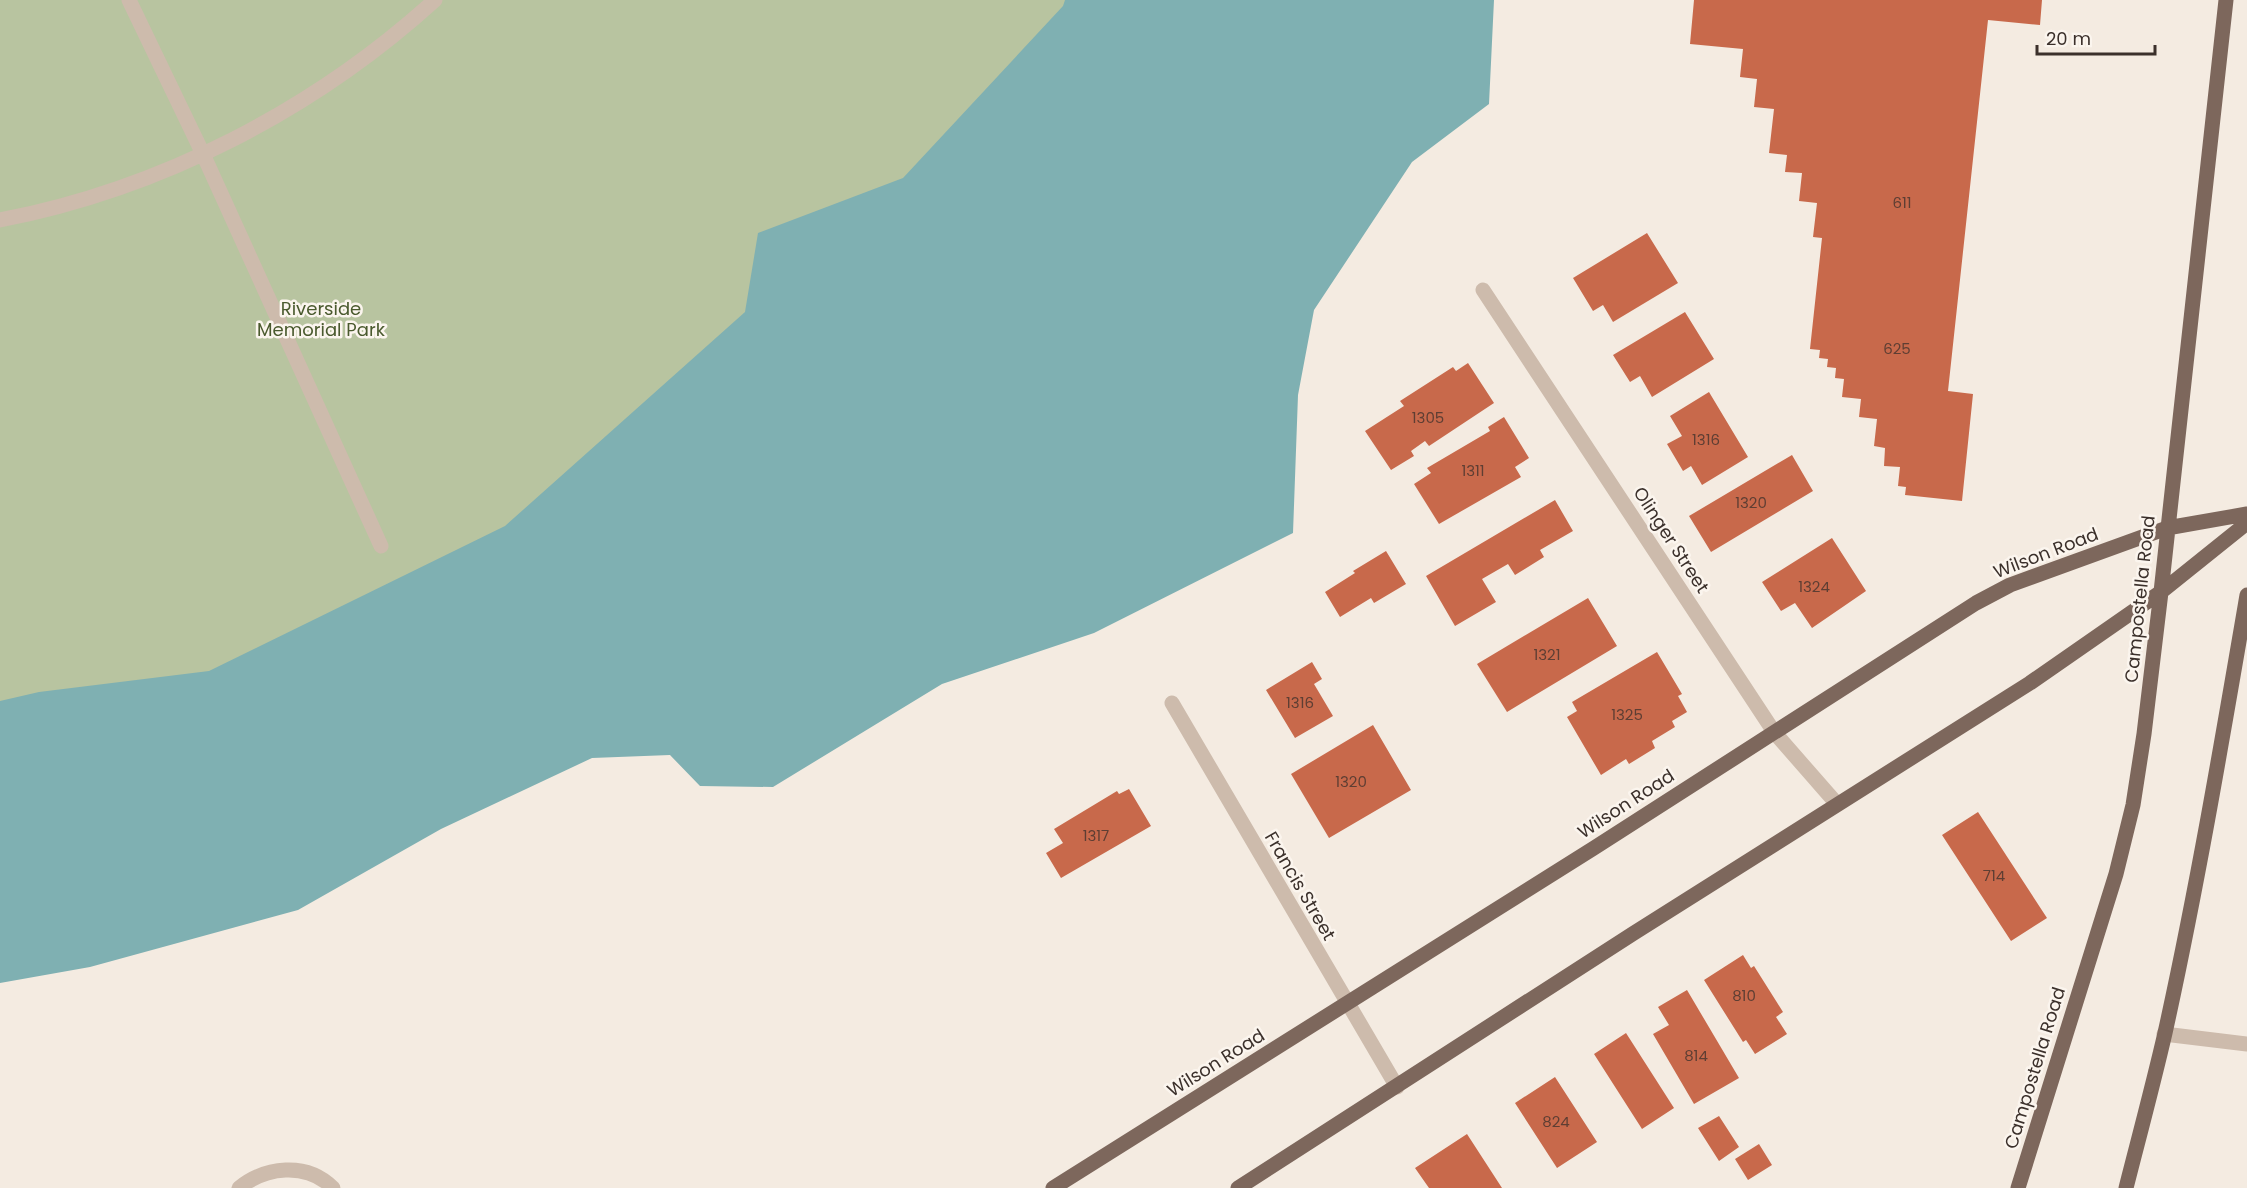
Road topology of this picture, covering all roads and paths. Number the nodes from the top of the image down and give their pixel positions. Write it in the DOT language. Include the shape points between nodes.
graph roads {
  1 [pos="129,0"];
  2 [pos="435,0"];
  3 [pos="2226,0"];
  4 [pos="203,154"];
  5 [pos="0,220"];
  6 [pos="1483,290"];
  7 [pos="2247,514"];
  8 [pos="2247,523"];
  9 [pos="2167,528"];
  10 [pos="381,546"];
  11 [pos="2161,592"];
  12 [pos="2247,595"];
  13 [pos="1172,703"];
  14 [pos="1774,732"];
  15 [pos="1837,804"];
  16 [pos="1347,1005"];
  17 [pos="2164,1034"];
  18 [pos="2247,1044"];
  19 [pos="1397,1087"];
  20 [pos="239,1188"];
  21 [pos="333,1188"];
  22 [pos="1053,1188"];
  23 [pos="1238,1188"];
  24 [pos="2018,1188"];
  25 [pos="2126,1188"];
  1 -- 4 [label="street"];
  2 -- 4 [label="street" via="325,86"];
  3 -- 9 [label="main road, Campostella Road"];
  4 -- 5 [label="street" via="135,183 45,212"];
  4 -- 10 [label="street"];
  6 -- 14 [label="street, Olinger Street"];
  7 -- 9 [label="main road, Wilson Road"];
  8 -- 11 [label="main road"];
  9 -- 11 [label="main road, Campostella Road"];
  9 -- 14 [label="main road, Wilson Road" via="2010,585"];
  11 -- 15 [label="main road" via="2030,683"];
  11 -- 24 [label="main road, Campostella Road" via="2133,805 2116,874"];
  12 -- 17 [label="main road" via="2211,807"];
  13 -- 16 [label="street, Francis Street"];
  14 -- 15 [label="street, Olinger Street"];
  14 -- 16 [label="main road, Wilson Road"];
  15 -- 19 [label="main road"];
  16 -- 19 [label="street, Francis Street"];
  16 -- 22 [label="main road, Wilson Road"];
  17 -- 18 [label="street"];
  17 -- 25 [label="main road"];
  19 -- 23 [label="main road"];
  20 -- 21 [label="street" via="252,1177 281,1169 307,1173"];
}
